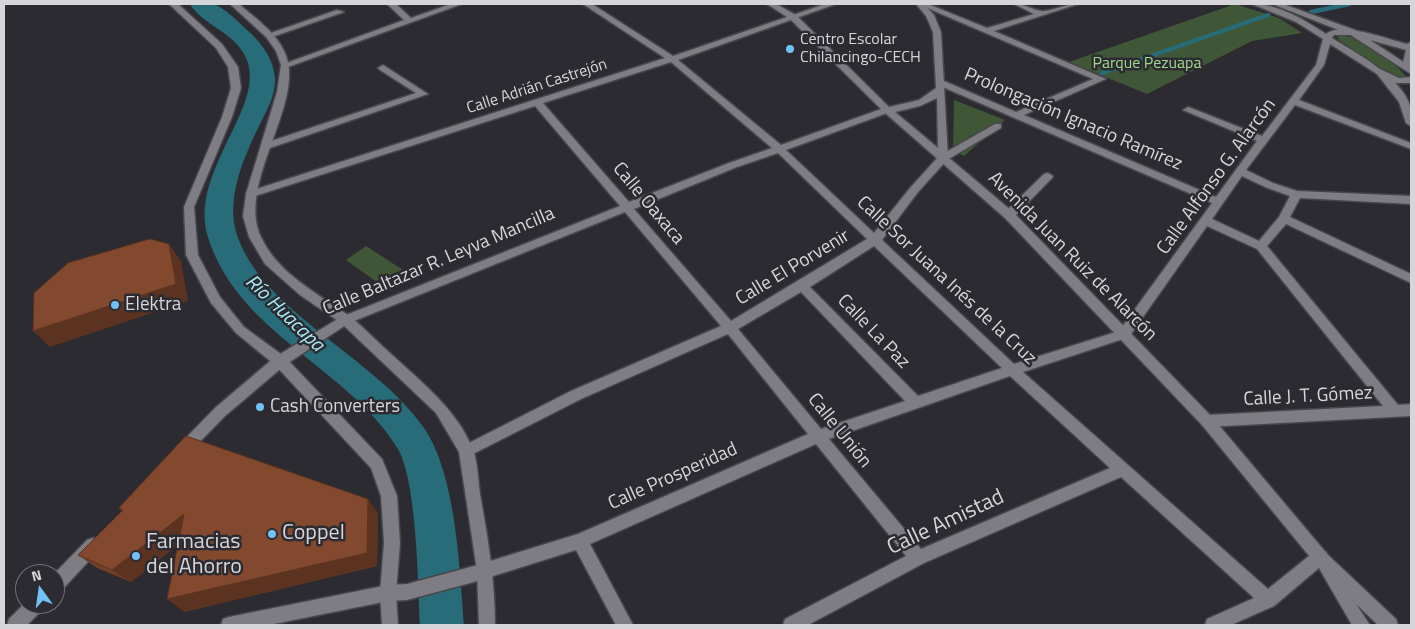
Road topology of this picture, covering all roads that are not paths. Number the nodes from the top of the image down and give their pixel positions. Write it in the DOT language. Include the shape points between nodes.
graph roads {
  1 [pos="173,4"];
  2 [pos="234,4"];
  3 [pos="391,4"];
  4 [pos="458,4"];
  5 [pos="587,4"];
  6 [pos="771,4"];
  7 [pos="832,4"];
  8 [pos="921,4"];
  9 [pos="1018,4"];
  10 [pos="1074,4"];
  11 [pos="1256,4"];
  12 [pos="1276,4"];
  13 [pos="340,12"];
  14 [pos="1042,14"];
  15 [pos="793,17"];
  16 [pos="410,21"];
  17 [pos="989,30"];
  18 [pos="1352,32"];
  19 [pos="269,35"];
  20 [pos="1328,37"];
  21 [pos="1410,47"];
  22 [pos="1075,56"];
  23 [pos="672,59"];
  24 [pos="1063,62"];
  25 [pos="285,65"];
  26 [pos="383,68"];
  27 [pos="1409,69"];
  28 [pos="1380,72"];
  29 [pos="1411,80"];
  30 [pos="941,86"];
  31 [pos="1294,101"];
  32 [pos="538,102"];
  33 [pos="887,110"];
  34 [pos="1188,110"];
  35 [pos="1016,115"];
  36 [pos="1411,123"];
  37 [pos="998,126"];
  38 [pos="1264,140"];
  39 [pos="266,146"];
  40 [pos="1411,146"];
  41 [pos="779,149"];
  42 [pos="943,158"];
  43 [pos="1240,170"];
  44 [pos="1048,176"];
  45 [pos="250,194"];
  46 [pos="1296,194"];
  47 [pos="1411,200"];
  48 [pos="1218,202"];
  49 [pos="628,207"];
  50 [pos="1009,215"];
  51 [pos="1284,219"];
  52 [pos="1206,221"];
  53 [pos="875,240"];
  54 [pos="1261,246"];
  55 [pos="1411,279"];
  56 [pos="802,286"];
  57 [pos="345,320"];
  58 [pos="730,328"];
  59 [pos="1124,334"];
  60 [pos="286,357"];
  61 [pos="1012,370"];
  62 [pos="916,403"];
  63 [pos="1411,410"];
  64 [pos="1395,411"];
  65 [pos="1207,421"];
  66 [pos="817,438"];
  67 [pos="466,451"];
  68 [pos="170,463"];
  69 [pos="1123,469"];
  70 [pos="105,533"];
  71 [pos="580,541"];
  72 [pos="918,558"];
  73 [pos="1321,558"];
  74 [pos="480,572"];
  75 [pos="65,575"];
  76 [pos="388,594"];
  77 [pos="1268,600"];
  78 [pos="26,614"];
  79 [pos="16,625"];
  80 [pos="229,625"];
  81 [pos="390,625"];
  82 [pos="487,625"];
  83 [pos="625,625"];
  84 [pos="791,625"];
  85 [pos="1213,625"];
  86 [pos="1362,625"];
  87 [pos="1390,625"];
  1 -- 60 [label="street" via="219,46 233,67 236,88 189,207 192,255 215,300 240,330"];
  2 -- 19 [label="street"];
  3 -- 16 [label="street"];
  4 -- 16 [label="street"];
  5 -- 23 [label="street, Calle Sor Juana Inés de la Cruz"];
  6 -- 15 [label="street, Avenida Juan Ruiz de Alarcón"];
  7 -- 15 [label="street, Calle Adrián Castrejón"];
  8 -- 17 [label="street"];
  8 -- 30 [label="street" via="937,32"];
  9 -- 14 [label="street"];
  10 -- 14 [label="street"];
  11 -- 20 [label="street" via="1299,20"];
  12 -- 18 [label="street"];
  13 -- 19 [label="street"];
  14 -- 17 [label="street"];
  15 -- 23 [label="street, Calle Adrián Castrejón"];
  15 -- 33 [label="street, Avenida Juan Ruiz de Alarcón"];
  16 -- 25 [label="street"];
  17 -- 24 [label="street"];
  18 -- 20 [label="street" via="1332,33"];
  18 -- 21 [label="street"];
  18 -- 27 [label="street"];
  19 -- 25 [label="street" via="280,50"];
  20 -- 28 [label="street"];
  20 -- 31 [label="street, Calle Alfonso G. Alarcón" via="1320,65"];
  21 -- 27 [label="street"];
  22 -- 24 [label="street"];
  23 -- 32 [label="street, Calle Adrián Castrejón"];
  23 -- 41 [label="street, Calle Sor Juana Inés de la Cruz"];
  24 -- 35 [label="street" via="1101,79"];
  25 -- 39 [label="street" via="282,92"];
  26 -- 39 [label="street" via="423,94"];
  28 -- 29 [label="street" via="1398,81"];
  28 -- 36 [label="street" via="1404,101"];
  30 -- 33 [label="street, Calle Baltazar R. Leyva Mancilla" via="931,99 923,103"];
  30 -- 35 [label="street, Prolongación Ignacio Ramírez"];
  30 -- 42 [label="street"];
  31 -- 38 [label="street, Calle Alfonso G. Alarcón"];
  31 -- 40 [label="street"];
  32 -- 45 [label="street, Calle Adrián Castrejón"];
  32 -- 49 [label="street, Calle Oaxaca"];
  33 -- 41 [label="street, Calle Baltazar R. Leyva Mancilla"];
  33 -- 42 [label="street, Avenida Juan Ruiz de Alarcón"];
  34 -- 38 [label="street"];
  35 -- 48 [label="street, Prolongación Ignacio Ramírez"];
  37 -- 42 [label="street, Calle El Porvenir"];
  38 -- 43 [label="street, Calle Alfonso G. Alarcón"];
  39 -- 45 [label="street"];
  41 -- 49 [label="street, Calle Baltazar R. Leyva Mancilla"];
  41 -- 53 [label="street, Calle Sor Juana Inés de la Cruz"];
  42 -- 50 [label="street, Avenida Juan Ruiz de Alarcón"];
  42 -- 53 [label="street, Calle El Porvenir"];
  43 -- 46 [label="street"];
  43 -- 48 [label="street, Calle Alfonso G. Alarcón"];
  44 -- 50 [label="street"];
  45 -- 57 [label="street" via="249,216 255,237 269,260 304,292"];
  46 -- 47 [label="street"];
  46 -- 51 [label="street"];
  48 -- 52 [label="street, Calle Alfonso G. Alarcón"];
  49 -- 57 [label="street, Calle Baltazar R. Leyva Mancilla"];
  49 -- 58 [label="street, Calle Oaxaca"];
  50 -- 59 [label="street, Avenida Juan Ruiz de Alarcón"];
  51 -- 54 [label="street"];
  51 -- 55 [label="street"];
  52 -- 54 [label="street"];
  52 -- 59 [label="street, Calle Alfonso G. Alarcón"];
  53 -- 56 [label="street, Calle El Porvenir"];
  53 -- 61 [label="street, Calle Sor Juana Inés de la Cruz"];
  54 -- 64 [label="street"];
  56 -- 58 [label="street, Calle El Porvenir"];
  56 -- 62 [label="street, Calle La Paz"];
  57 -- 60 [label="street, Calle Baltazar R. Leyva Mancilla"];
  57 -- 67 [label="street" via="441,409"];
  58 -- 66 [label="street, Calle Unión"];
  58 -- 67 [label="street, Calle El Porvenir" via="576,395"];
  59 -- 61 [label="street, Calle Prosperidad"];
  59 -- 65 [label="street, Avenida Juan Ruiz de Alarcón"];
  60 -- 68 [label="street, Calle Baltazar R. Leyva Mancilla" via="220,412"];
  60 -- 76 [label="street" via="378,464 389,496 392,543"];
  61 -- 62 [label="street, Calle Prosperidad"];
  61 -- 69 [label="street, Calle Sor Juana Inés de la Cruz"];
  62 -- 66 [label="street, Calle Prosperidad"];
  63 -- 64 [label="street, Calle J. T. Gómez"];
  64 -- 65 [label="street, Calle J. T. Gómez"];
  65 -- 73 [label="street, Avenida Juan Ruiz de Alarcón"];
  66 -- 71 [label="street, Calle Prosperidad"];
  66 -- 72 [label="street, Calle Unión"];
  67 -- 74 [label="street"];
  69 -- 72 [label="street, Calle Amistad"];
  69 -- 77 [label="street, Calle Sor Juana Inés de la Cruz"];
  70 -- 75 [label="street"];
  71 -- 74 [label="street, Calle Prosperidad"];
  71 -- 83 [label="street"];
  72 -- 84 [label="street, Calle Amistad"];
  73 -- 77 [label="street"];
  73 -- 86 [label="street"];
  73 -- 87 [label="street"];
  74 -- 76 [label="street, Calle Prosperidad"];
  74 -- 82 [label="street"];
  76 -- 80 [label="street, Calle Prosperidad"];
  76 -- 81 [label="street"];
  77 -- 85 [label="street"];
  78 -- 79 [label="street"];
}
